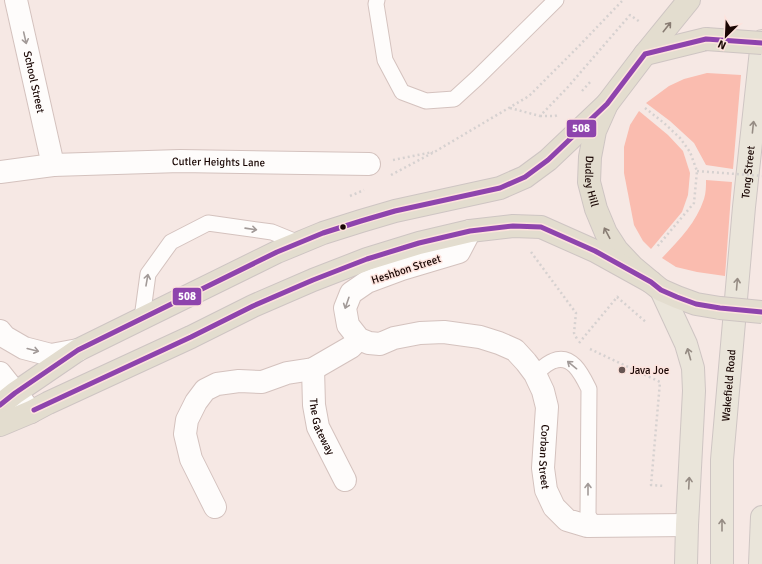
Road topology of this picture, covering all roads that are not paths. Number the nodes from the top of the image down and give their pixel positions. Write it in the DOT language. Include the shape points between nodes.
graph roads {
  1 [pos="16,0"];
  2 [pos="377,0"];
  3 [pos="556,0"];
  4 [pos="690,0"];
  5 [pos="762,42"];
  6 [pos="645,54"];
  7 [pos="607,104"];
  8 [pos="369,164"];
  9 [pos="53,165"];
  10 [pos="0,172"];
  11 [pos="744,207"];
  12 [pos="470,231"];
  13 [pos="299,243"];
  14 [pos="656,286"];
  15 [pos="762,312"];
  16 [pos="142,318"];
  17 [pos="0,331"];
  18 [pos="359,339"];
  19 [pos="78,350"];
  20 [pos="312,369"];
  21 [pos="0,373"];
  22 [pos="534,374"];
  23 [pos="8,399"];
  24 [pos="31,412"];
  25 [pos="0,424"];
  26 [pos="345,480"];
  27 [pos="215,507"];
  28 [pos="762,517"];
  29 [pos="687,525"];
  30 [pos="595,526"];
  31 [pos="686,564"];
  32 [pos="722,564"];
  33 [pos="760,564"];
  1 -- 9 [label="street, School Street, one-way"];
  2 -- 3 [label="lane" via="385,60 402,92 426,101 454,99"];
  6 -- 4 [label="highway, Dudley Hill, one-way"];
  5 -- 6 [label="highway, bridge" via="706,38"];
  11 -- 5 [label="main road, Tong Street, one-way"];
  6 -- 7 [label="highway, Dudley Hill"];
  7 -- 13 [label="highway" via="548,160 525,177 500,188 395,211"];
  14 -- 7 [label="highway, Dudley Hill, one-way" via="617,250 606,233 596,209 590,182 590,157 595,131"];
  8 -- 9 [label="street, Cutler Heights Lane" via="180,161"];
  9 -- 10 [label="street, Cutler Heights Lane"];
  32 -- 11 [label="main road, Wakefield Road, one-way" via="722,460"];
  12 -- 14 [label="highway" via="513,226 541,227 595,251"];
  12 -- 18 [label="street, Heshbon Street, one-way" via="459,252 367,282 351,293 345,308 348,326"];
  12 -- 24 [label="highway" via="367,259 313,280"];
  13 -- 16 [label="highway"];
  16 -- 13 [label="lane, one-way" via="148,274 171,242 208,223 272,232"];
  14 -- 15 [label="highway, Dudley Hill, bridge" via="696,304"];
  29 -- 14 [label="main road, one-way" via="693,368 686,344"];
  16 -- 19 [label="highway"];
  17 -- 19 [label="street, one-way" via="5,337 24,348 51,355"];
  18 -- 20 [label="street" via="351,347"];
  18 -- 22 [label="street, Corban Street" via="380,344 394,338 420,333 444,332 480,337 515,350"];
  19 -- 23 [label="highway"];
  20 -- 26 [label="street, The Gateway" via="318,427"];
  20 -- 27 [label="street" via="287,373 262,382 239,381 217,384 205,390 196,402 187,420 185,434 191,459"];
  21 -- 23 [label="street"];
  22 -- 30 [label="street, Corban Street" via="543,390 546,407 543,468 546,490 554,506 567,520"];
  30 -- 22 [label="lane, one-way" via="588,515 588,389 582,375 571,362 563,359 553,361"];
  23 -- 24 [label="street"];
  24 -- 25 [label="highway"];
  28 -- 33 [label="main road"];
  29 -- 30 [label="street, Corban Street"];
  29 -- 31 [label="main road"];
}
